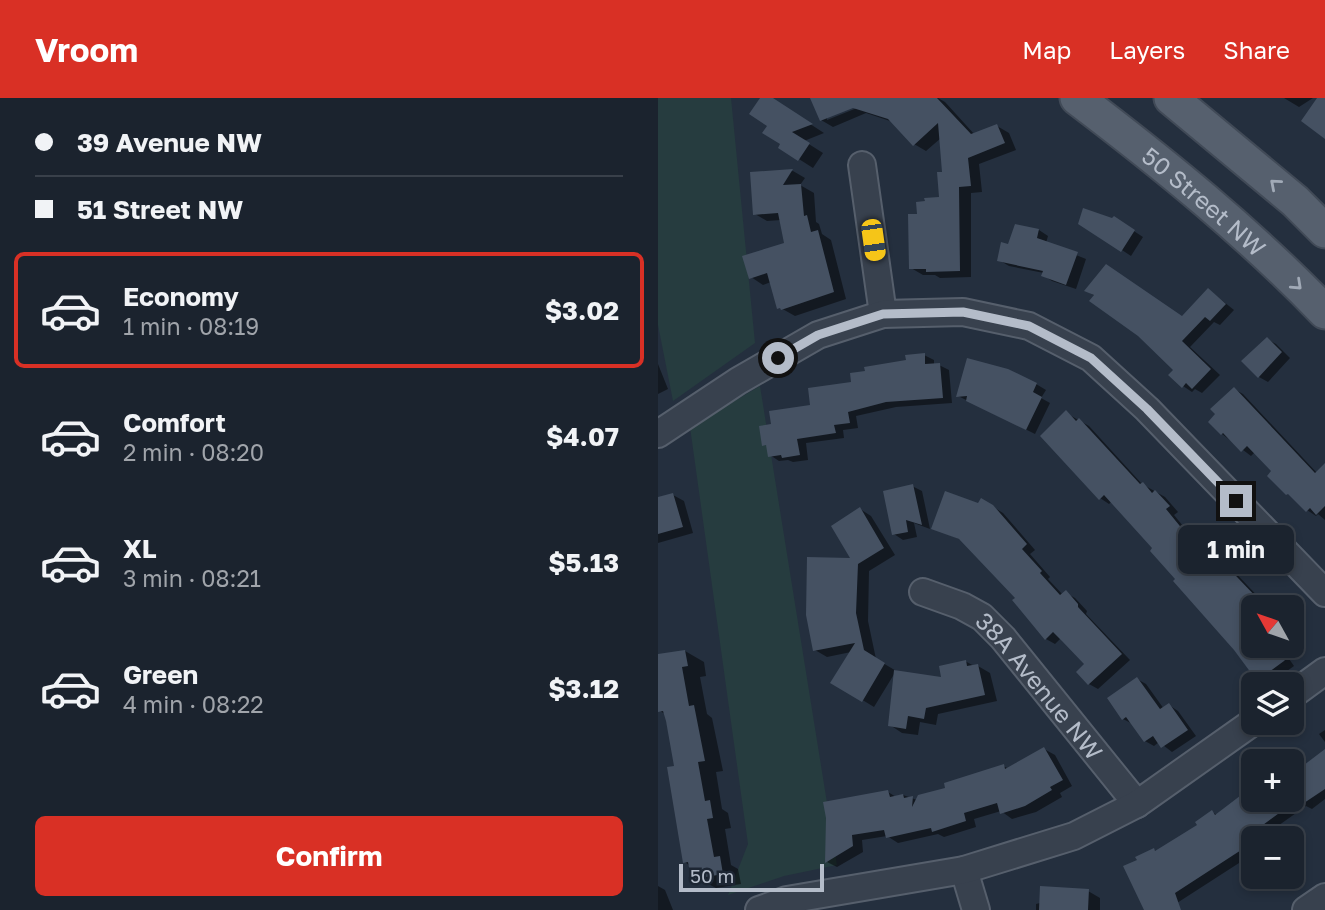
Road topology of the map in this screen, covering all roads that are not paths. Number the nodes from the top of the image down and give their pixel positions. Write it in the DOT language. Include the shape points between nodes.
graph roads {
  1 [pos="1077,98"];
  2 [pos="1171,98"];
  3 [pos="862,165"];
  4 [pos="1325,230"];
  5 [pos="1325,312"];
  6 [pos="883,314"];
  7 [pos="658,435"];
  8 [pos="923,592"];
  9 [pos="1325,593"];
  10 [pos="1325,671"];
  11 [pos="1304,686"];
  12 [pos="1241,730"];
  13 [pos="1137,804"];
  14 [pos="964,870"];
  15 [pos="1325,897"];
  16 [pos="759,910"];
  17 [pos="976,910"];
  18 [pos="1306,910"];
  1 -- 5 [label="main road, 50 Street NW, one-way" via="1223,216"];
  4 -- 2 [label="main road, one-way"];
  3 -- 6 [label="street"];
  6 -- 7 [label="street" via="818,335"];
  6 -- 9 [label="street" via="963,312 1029,326 1091,358 1147,409"];
  8 -- 13 [label="street, 38A Avenue NW" via="982,617"];
  10 -- 11 [label="street"];
  12 -- 13 [label="street"];
  13 -- 14 [label="street" via="1074,836"];
  14 -- 16 [label="street" via="787,900"];
  14 -- 17 [label="street"];
  15 -- 18 [label="street"];
}
